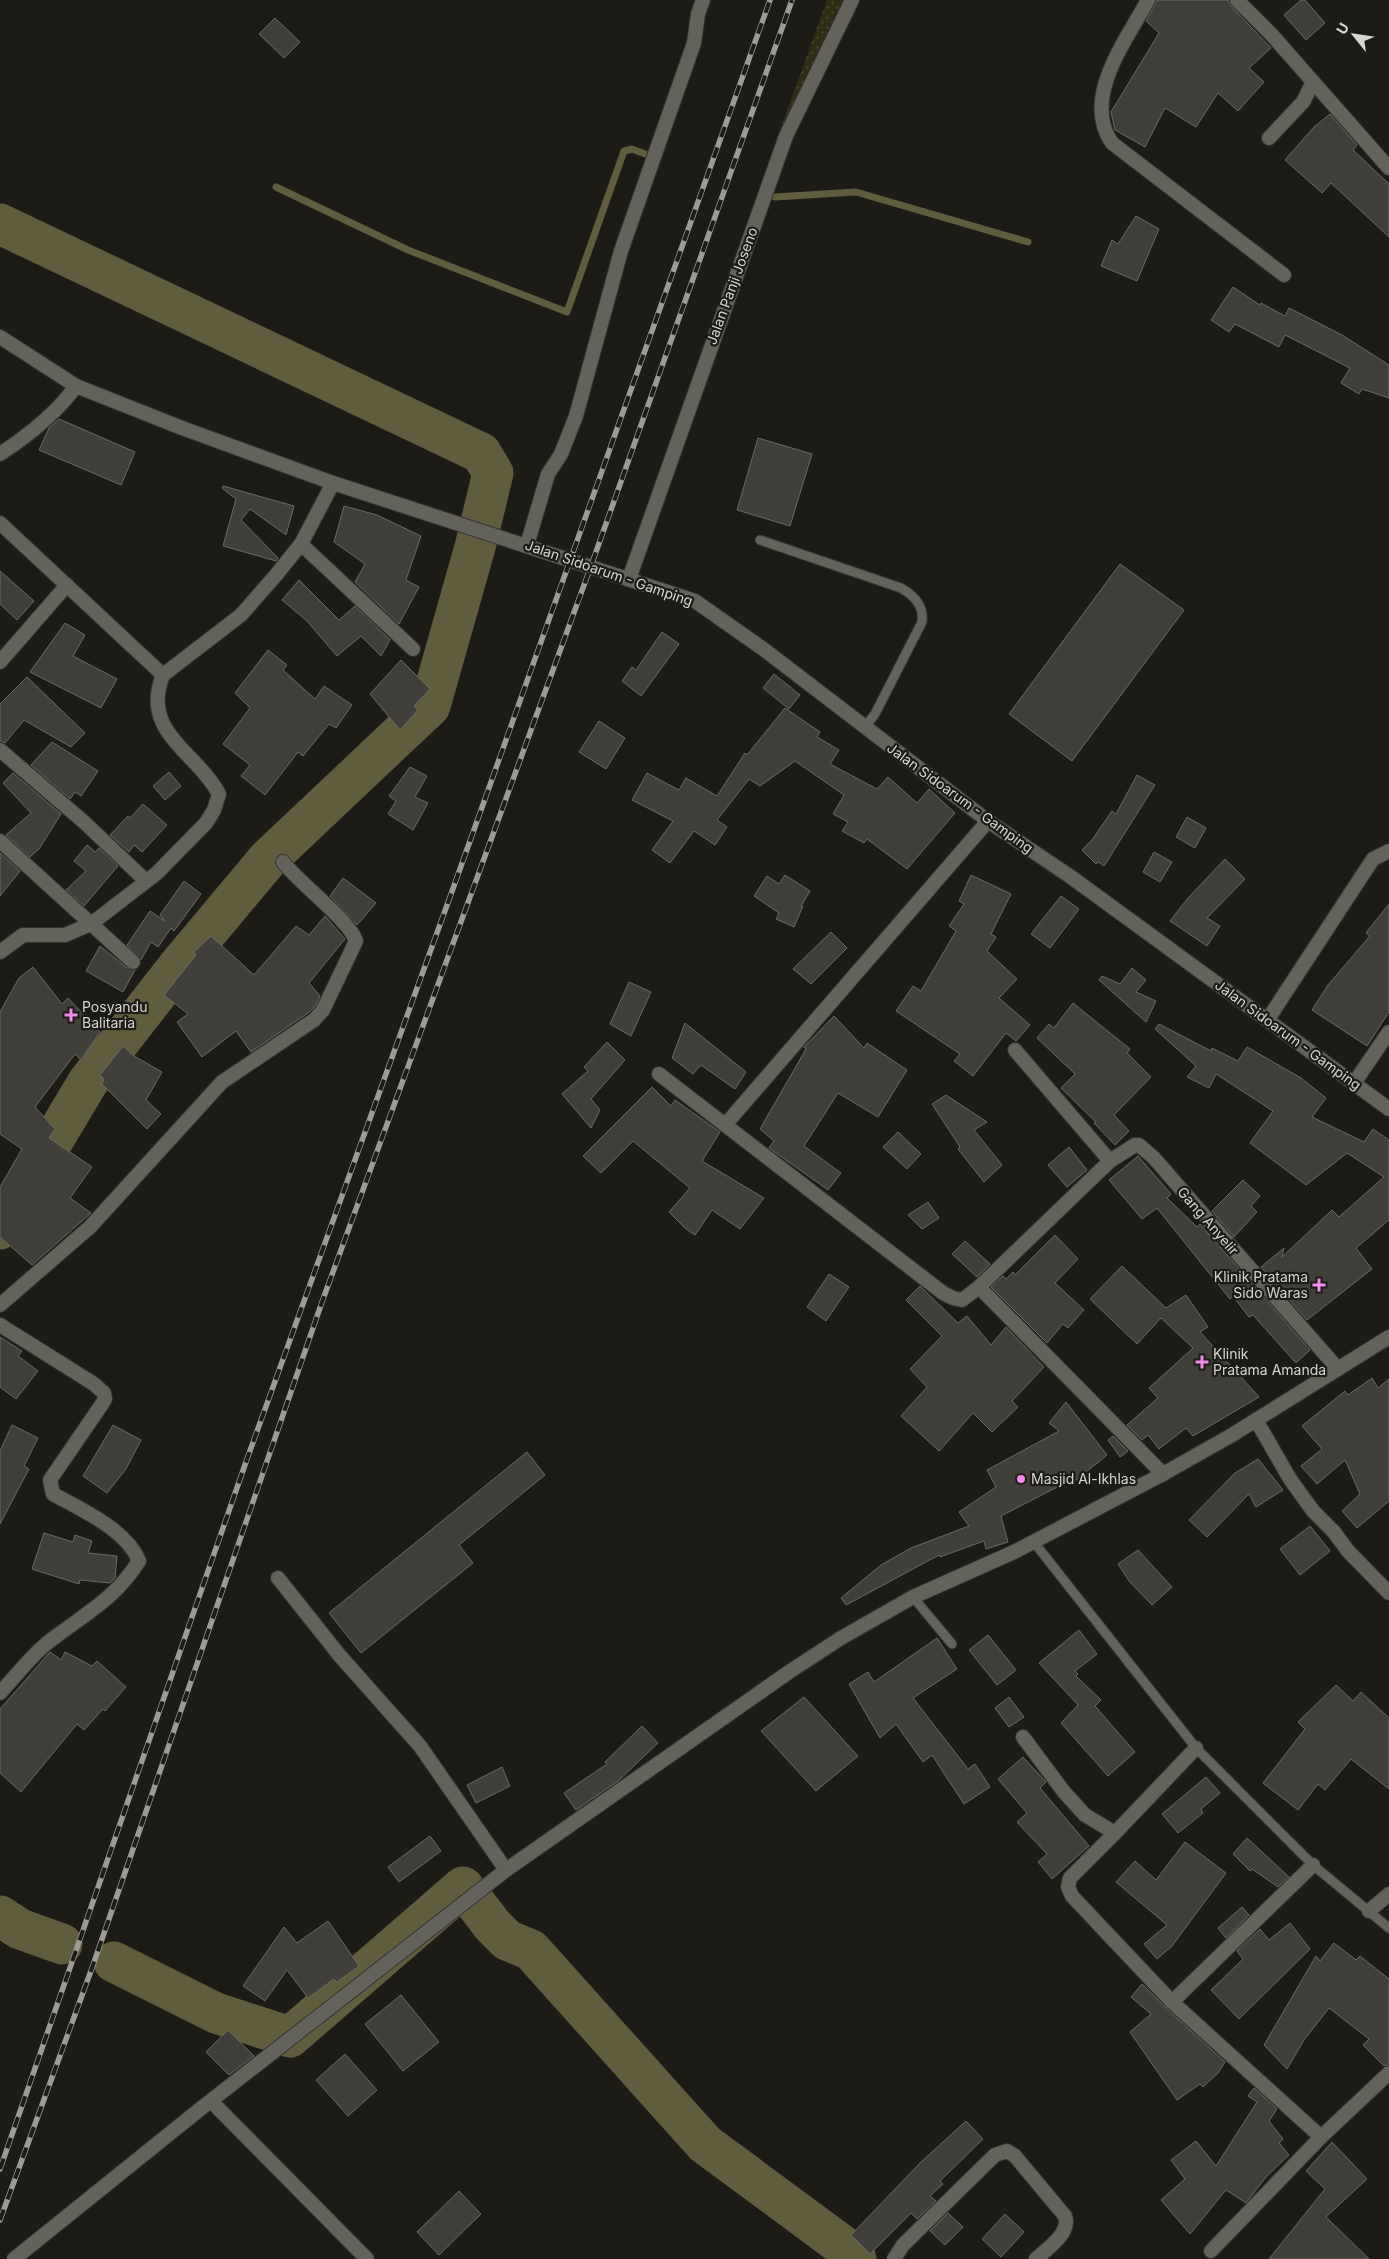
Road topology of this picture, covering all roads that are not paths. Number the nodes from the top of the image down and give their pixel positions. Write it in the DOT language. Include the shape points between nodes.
graph roads {
  1 [pos="703,0"];
  2 [pos="852,0"];
  3 [pos="1148,0"];
  4 [pos="1237,0"];
  5 [pos="1312,84"];
  6 [pos="1269,138"];
  7 [pos="1389,168"];
  8 [pos="1284,275"];
  9 [pos="0,337"];
  10 [pos="76,386"];
  11 [pos="0,454"];
  12 [pos="333,483"];
  13 [pos="0,523"];
  14 [pos="760,540"];
  15 [pos="301,544"];
  16 [pos="527,545"];
  17 [pos="628,579"];
  18 [pos="67,584"];
  19 [pos="413,649"];
  20 [pos="0,662"];
  21 [pos="163,675"];
  22 [pos="865,727"];
  23 [pos="0,750"];
  24 [pos="988,821"];
  25 [pos="0,840"];
  26 [pos="1389,851"];
  27 [pos="283,862"];
  28 [pos="145,880"];
  29 [pos="91,924"];
  30 [pos="0,952"];
  31 [pos="133,962"];
  32 [pos="1268,1019"];
  33 [pos="1389,1032"];
  34 [pos="1015,1050"];
  35 [pos="659,1074"];
  36 [pos="1354,1083"];
  37 [pos="1389,1109"];
  38 [pos="725,1125"];
  39 [pos="1110,1161"];
  40 [pos="979,1287"];
  41 [pos="0,1305"];
  42 [pos="0,1325"];
  43 [pos="1388,1342"];
  44 [pos="1338,1369"];
  45 [pos="1256,1420"];
  46 [pos="1163,1474"];
  47 [pos="1033,1541"];
  48 [pos="278,1578"];
  49 [pos="1389,1593"];
  50 [pos="913,1597"];
  51 [pos="952,1644"];
  52 [pos="0,1693"];
  53 [pos="1022,1737"];
  54 [pos="1196,1748"];
  55 [pos="1115,1833"];
  56 [pos="1313,1865"];
  57 [pos="506,1870"];
  58 [pos="1389,1894"];
  59 [pos="1369,1911"];
  60 [pos="1389,1928"];
  61 [pos="1172,2002"];
  62 [pos="1389,2073"];
  63 [pos="211,2101"];
  64 [pos="1321,2137"];
  65 [pos="1211,2251"];
  66 [pos="14,2259"];
  67 [pos="367,2259"];
  68 [pos="894,2259"];
  69 [pos="1036,2259"];
  1 -- 16 [label="street" via="691,52 621,250 576,416 561,454 548,474"];
  2 -- 17 [label="street, Jalan Panji Joseno" via="786,136"];
  3 -- 8 [label="street" via="1107,76 1100,102 1104,132 1112,143"];
  4 -- 5 [label="street" via="1271,34"];
  5 -- 6 [label="street" via="1303,102"];
  5 -- 7 [label="street"];
  9 -- 10 [label="street"];
  10 -- 11 [label="street" via="47,419"];
  10 -- 12 [label="street, Jalan Sidoarum - Gamping"];
  12 -- 15 [label="street"];
  12 -- 16 [label="street, Jalan Sidoarum - Gamping"];
  13 -- 18 [label="street"];
  14 -- 22 [label="lane" via="901,588 918,602 923,612 922,622 875,714"];
  15 -- 19 [label="street"];
  15 -- 21 [label="street" via="240,615"];
  16 -- 17 [label="street, Jalan Sidoarum - Gamping"];
  17 -- 22 [label="street, Jalan Sidoarum - Gamping" via="695,601"];
  18 -- 20 [label="street"];
  18 -- 21 [label="street"];
  21 -- 28 [label="street" via="156,698 159,716 170,736 219,794 206,823 157,873"];
  22 -- 24 [label="street, Jalan Sidoarum - Gamping"];
  23 -- 28 [label="street"];
  24 -- 32 [label="street, Jalan Sidoarum - Gamping"];
  24 -- 38 [label="street"];
  25 -- 29 [label="street"];
  26 -- 32 [label="street" via="1373,859"];
  27 -- 41 [label="street" via="354,933 356,941 323,1010 314,1020 222,1082 90,1227"];
  28 -- 29 [label="street"];
  29 -- 30 [label="street" via="65,935 23,934"];
  29 -- 31 [label="street"];
  32 -- 36 [label="street, Jalan Sidoarum - Gamping"];
  33 -- 36 [label="street"];
  34 -- 39 [label="street"];
  35 -- 38 [label="street"];
  36 -- 37 [label="street, Jalan Sidoarum - Gamping"];
  38 -- 40 [label="street, Gang Anyelir" via="943,1293 962,1300"];
  39 -- 40 [label="street, Gang Anyelir"];
  39 -- 44 [label="street, Gang Anyelir" via="1134,1145 1144,1147"];
  40 -- 46 [label="street"];
  42 -- 52 [label="street" via="104,1393 105,1398 50,1480 53,1494 121,1535 134,1548 139,1561 126,1581 100,1606 49,1641"];
  43 -- 44 [label="street"];
  44 -- 45 [label="street"];
  45 -- 46 [label="street"];
  45 -- 49 [label="street" via="1313,1512"];
  46 -- 47 [label="street"];
  47 -- 50 [label="street"];
  47 -- 54 [label="lane"];
  48 -- 57 [label="street" via="340,1656 420,1746"];
  50 -- 51 [label="lane"];
  50 -- 57 [label="street" via="789,1672"];
  53 -- 55 [label="street" via="1085,1815"];
  54 -- 55 [label="street"];
  54 -- 56 [label="lane"];
  55 -- 61 [label="street" via="1070,1878 1069,1892"];
  56 -- 59 [label="lane"];
  56 -- 61 [label="street"];
  57 -- 63 [label="street"];
  58 -- 59 [label="street"];
  59 -- 60 [label="lane"];
  61 -- 64 [label="street"];
  62 -- 64 [label="street"];
  63 -- 66 [label="street"];
  63 -- 67 [label="street"];
  64 -- 65 [label="street"];
  68 -- 69 [label="street" via="903,2245 995,2155 1007,2151 1015,2156 1068,2222 1066,2230"];
}
